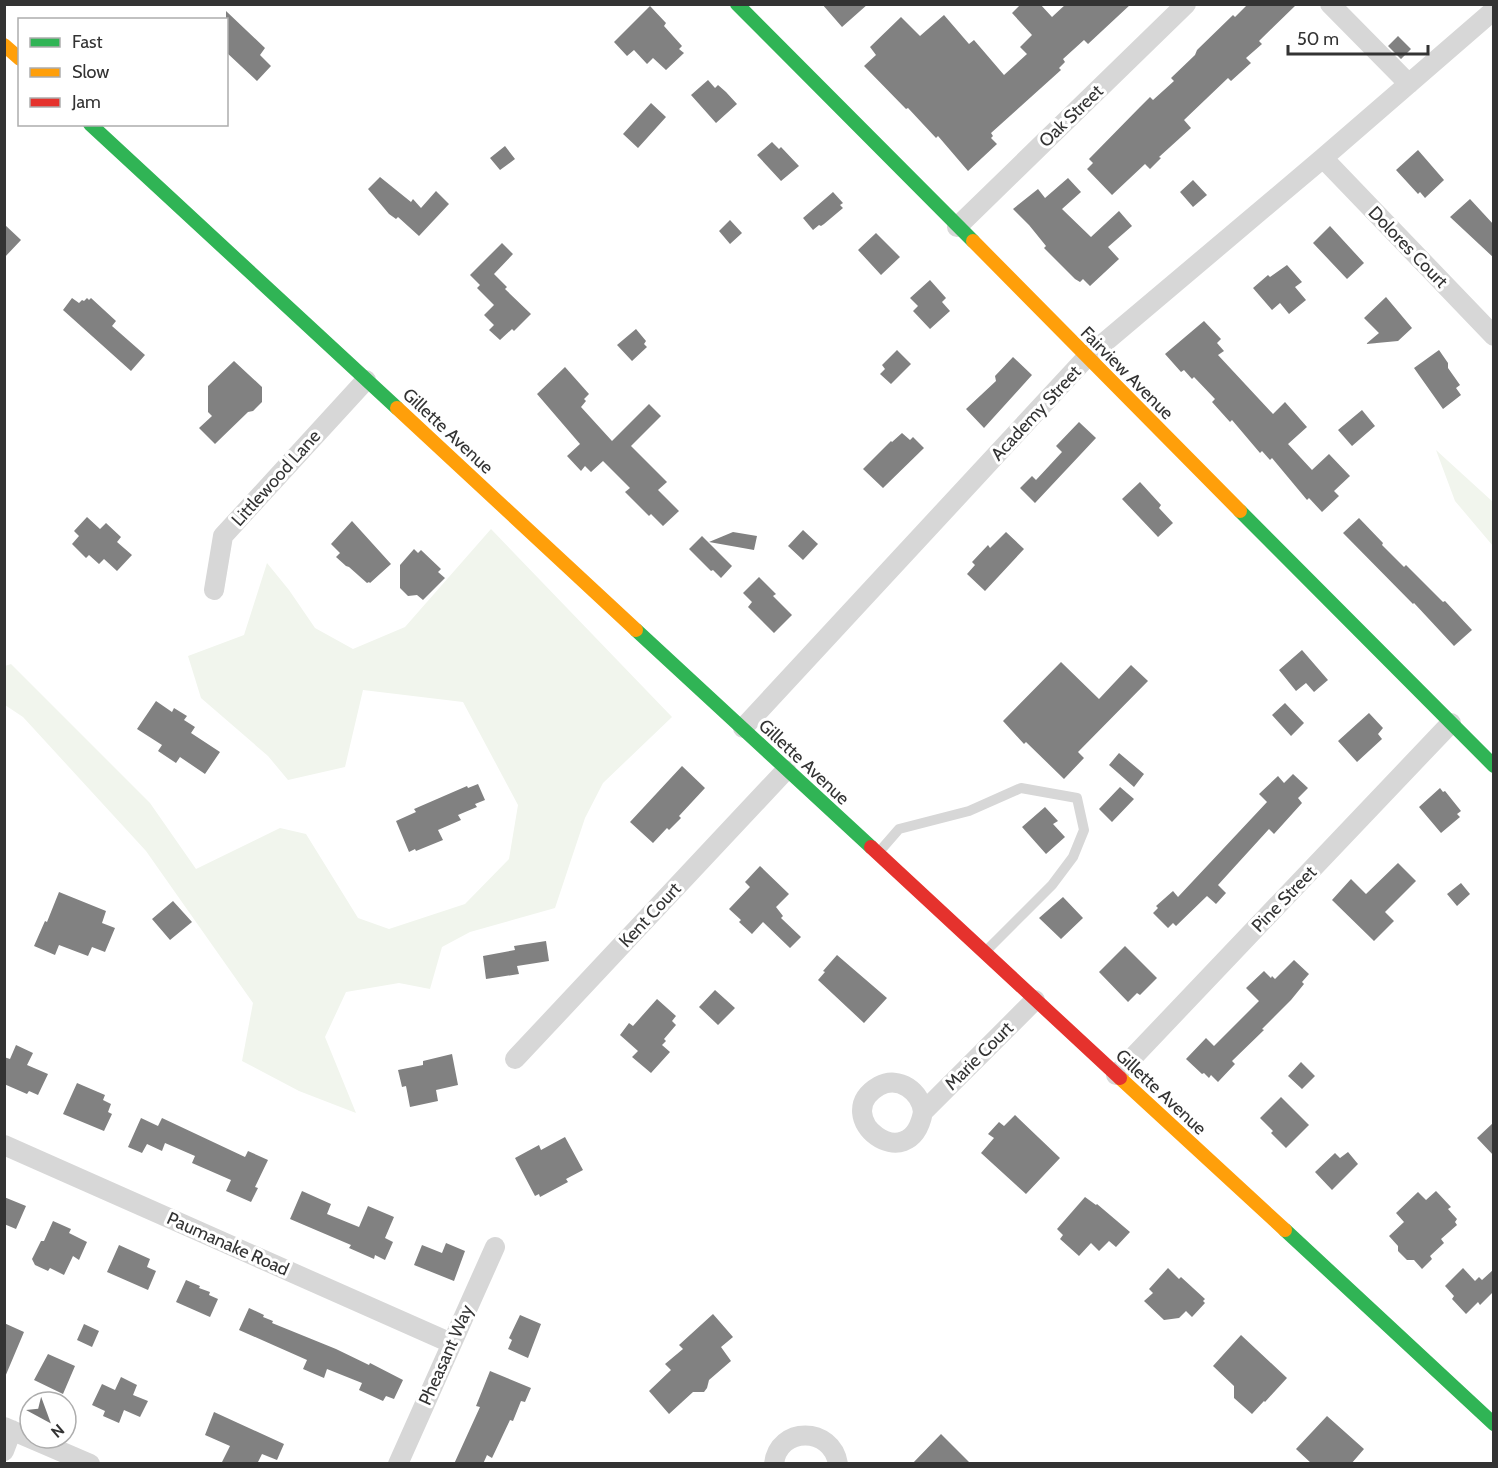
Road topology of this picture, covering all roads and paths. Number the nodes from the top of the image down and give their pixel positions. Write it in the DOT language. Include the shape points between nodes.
graph roads {
  1 [pos="736,4"];
  2 [pos="1186,4"];
  3 [pos="1330,4"];
  4 [pos="1494,10"];
  5 [pos="4,45"];
  6 [pos="18,57"];
  7 [pos="1409,84"];
  8 [pos="92,126"];
  9 [pos="1323,158"];
  10 [pos="957,227"];
  11 [pos="1494,336"];
  12 [pos="1086,358"];
  13 [pos="366,380"];
  14 [pos="214,590"];
  15 [pos="1451,723"];
  16 [pos="743,728"];
  17 [pos="1494,766"];
  18 [pos="786,770"];
  19 [pos="877,854"];
  20 [pos="984,953"];
  21 [pos="1035,1000"];
  22 [pos="514,1059"];
  23 [pos="1116,1075"];
  24 [pos="923,1112"];
  25 [pos="4,1145"];
  26 [pos="495,1247"];
  27 [pos="451,1343"];
  28 [pos="1494,1424"];
  29 [pos="8,1429"];
  30 [pos="4,1451"];
  31 [pos="90,1464"];
  32 [pos="398,1464"];
  33 [pos="774,1464"];
  34 [pos="838,1464"];
  1 -- 10 [label="street, Fairview Avenue"];
  2 -- 10 [label="street, Oak Street"];
  3 -- 7 [label="street"];
  4 -- 7 [label="street, Academy Street"];
  5 -- 6 [label="street"];
  7 -- 9 [label="street, Academy Street"];
  8 -- 13 [label="street, Gillette Avenue"];
  9 -- 11 [label="street, Dolores Court"];
  9 -- 12 [label="street, Academy Street"];
  10 -- 12 [label="street, Fairview Avenue"];
  12 -- 15 [label="street, Fairview Avenue"];
  12 -- 16 [label="street, Academy Street"];
  13 -- 14 [label="street, Littlewood Lane" via="224,536"];
  13 -- 16 [label="street, Gillette Avenue"];
  15 -- 17 [label="street, Fairview Avenue"];
  15 -- 23 [label="street, Pine Street"];
  16 -- 18 [label="street, Gillette Avenue"];
  18 -- 19 [label="street, Gillette Avenue"];
  18 -- 22 [label="street, Kent Court"];
  19 -- 20 [label="street, Gillette Avenue"];
  19 -- 20 [label="lane" via="899,829 969,811 1021,788 1077,798 1084,830 1073,857 1052,885"];
  20 -- 21 [label="street, Gillette Avenue"];
  21 -- 23 [label="street, Gillette Avenue"];
  21 -- 24 [label="street, Marie Court"];
  23 -- 28 [label="street, Gillette Avenue"];
  25 -- 27 [label="street, Paumanake Road"];
  26 -- 27 [label="street, Pheasant Way"];
  27 -- 32 [label="street, Pheasant Way"];
  29 -- 30 [label="street"];
  29 -- 31 [label="street"];
  33 -- 34 [label="street" via="786,1441 806,1434 826,1442 834,1450"];
}
